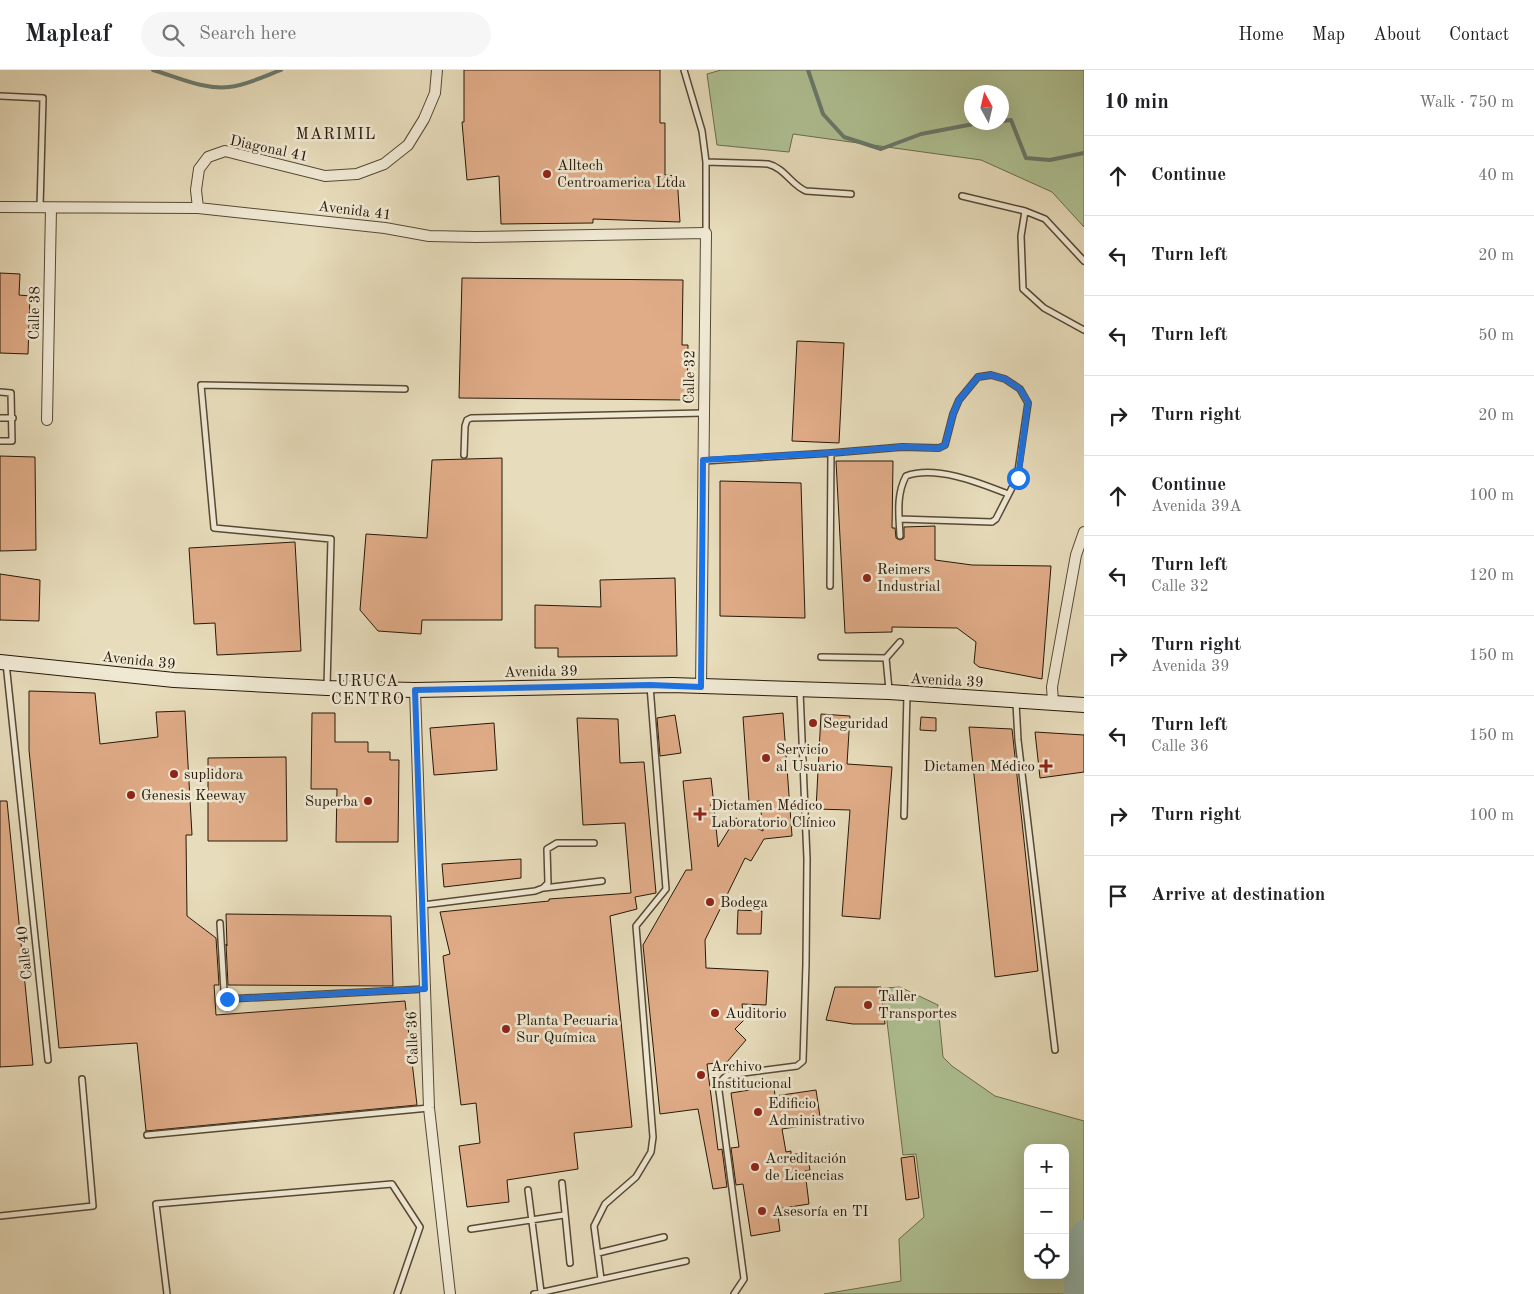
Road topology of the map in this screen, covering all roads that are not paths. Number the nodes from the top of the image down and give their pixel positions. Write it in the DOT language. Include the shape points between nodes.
graph roads {
  1 [pos="438,70"];
  2 [pos="684,70"];
  3 [pos="0,96"];
  4 [pos="706,162"];
  5 [pos="851,194"];
  6 [pos="962,196"];
  7 [pos="0,207"];
  8 [pos="40,208"];
  9 [pos="51,208"];
  10 [pos="198,208"];
  11 [pos="1025,211"];
  12 [pos="706,233"];
  13 [pos="1084,261"];
  14 [pos="1084,330"];
  15 [pos="405,388"];
  16 [pos="0,392"];
  17 [pos="704,413"];
  18 [pos="0,418"];
  19 [pos="12,418"];
  20 [pos="46,420"];
  21 [pos="0,440"];
  22 [pos="831,453"];
  23 [pos="464,455"];
  24 [pos="703,460"];
  25 [pos="1008,494"];
  26 [pos="899,519"];
  27 [pos="1084,532"];
  28 [pos="900,536"];
  29 [pos="830,586"];
  30 [pos="900,642"];
  31 [pos="820,657"];
  32 [pos="886,658"];
  33 [pos="3,663"];
  34 [pos="650,685"];
  35 [pos="701,687"];
  36 [pos="327,688"];
  37 [pos="415,690"];
  38 [pos="800,690"];
  39 [pos="889,692"];
  40 [pos="907,694"];
  41 [pos="1016,700"];
  42 [pos="1053,702"];
  43 [pos="1084,705"];
  44 [pos="904,816"];
  45 [pos="594,843"];
  46 [pos="602,881"];
  47 [pos="543,888"];
  48 [pos="422,905"];
  49 [pos="220,923"];
  50 [pos="425,989"];
  51 [pos="1055,1050"];
  52 [pos="48,1060"];
  53 [pos="82,1079"];
  54 [pos="429,1108"];
  55 [pos="147,1135"];
  56 [pos="562,1182"];
  57 [pos="528,1190"];
  58 [pos="564,1215"];
  59 [pos="0,1216"];
  60 [pos="532,1220"];
  61 [pos="471,1229"];
  62 [pos="664,1237"];
  63 [pos="598,1253"];
  64 [pos="686,1260"];
  65 [pos="570,1263"];
  66 [pos="601,1279"];
  67 [pos="541,1292"];
  68 [pos="167,1294"];
  69 [pos="396,1294"];
  70 [pos="450,1294"];
  71 [pos="534,1294"];
  72 [pos="734,1294"];
  1 -- 10 [label="street, Diagonal 41" via="435,92 424,119 408,145 384,164 357,174 325,176 225,151 208,157 199,169"];
  2 -- 4 [label="lane, Calle 32" via="702,131"];
  3 -- 8 [label="lane" via="43,98"];
  4 -- 5 [label="lane" via="768,164 776,166 806,191"];
  4 -- 12 [label="lane, Calle 32"];
  6 -- 11 [label="lane"];
  7 -- 8 [label="street, Avenida 41"];
  8 -- 9 [label="street, Avenida 41"];
  9 -- 10 [label="street, Avenida 41"];
  9 -- 20 [label="street, Calle 38"];
  10 -- 12 [label="street, Avenida 41" via="385,228 428,236"];
  11 -- 13 [label="lane" via="1045,219"];
  11 -- 14 [label="lane" via="1021,236 1023,289 1044,308"];
  12 -- 17 [label="street, Calle 32"];
  15 -- 36 [label="lane" via="201,385 214,528 331,539"];
  16 -- 19 [label="lane" via="12,393"];
  17 -- 23 [label="lane" via="471,418 467,420"];
  17 -- 24 [label="street, Calle 32"];
  18 -- 19 [label="lane"];
  19 -- 21 [label="lane" via="12,441"];
  22 -- 24 [label="lane"];
  22 -- 25 [label="lane" via="939,448 945,445 959,400 978,377 991,375 1020,389 1028,402 1018,478"];
  22 -- 29 [label="lane"];
  24 -- 35 [label="street, Calle 32"];
  25 -- 26 [label="lane" via="992,522"];
  25 -- 26 [label="lane" via="958,476 913,474 906,476 902,485"];
  26 -- 28 [label="lane"];
  27 -- 42 [label="street" via="1074,564 1052,687"];
  30 -- 32 [label="lane"];
  31 -- 32 [label="lane"];
  32 -- 39 [label="lane"];
  33 -- 36 [label="main road, Avenida 39" via="174,680"];
  33 -- 52 [label="lane, Calle 40"];
  34 -- 35 [label="main road, Avenida 39"];
  34 -- 37 [label="main road, Avenida 39"];
  34 -- 63 [label="lane" via="666,889 636,926 652,1114 652,1152 636,1177 605,1204 594,1226"];
  35 -- 38 [label="main road, Avenida 39"];
  36 -- 37 [label="main road, Avenida 39"];
  37 -- 48 [label="street, Calle 36"];
  38 -- 39 [label="main road, Avenida 39"];
  38 -- 72 [label="lane" via="807,859 803,1061 797,1066 728,1075 720,1083 744,1278"];
  39 -- 40 [label="main road, Avenida 39"];
  40 -- 41 [label="main road, Avenida 39"];
  40 -- 44 [label="lane"];
  41 -- 42 [label="main road, Avenida 39"];
  41 -- 51 [label="lane"];
  42 -- 43 [label="main road, Avenida 39"];
  45 -- 47 [label="lane" via="557,843 547,849 548,883"];
  46 -- 47 [label="lane"];
  47 -- 48 [label="lane"];
  48 -- 50 [label="street, Calle 36"];
  49 -- 50 [label="lane" via="227,999"];
  50 -- 54 [label="street, Calle 36"];
  53 -- 59 [label="lane" via="93,1206"];
  54 -- 55 [label="lane"];
  54 -- 70 [label="street, Calle 36"];
  56 -- 58 [label="lane"];
  57 -- 60 [label="lane"];
  58 -- 60 [label="lane"];
  58 -- 65 [label="lane"];
  60 -- 61 [label="lane"];
  60 -- 67 [label="lane"];
  62 -- 63 [label="lane"];
  63 -- 66 [label="lane"];
  64 -- 66 [label="lane"];
  66 -- 67 [label="lane"];
  67 -- 71 [label="lane"];
  68 -- 69 [label="lane" via="156,1204 392,1184 420,1228"];
}
